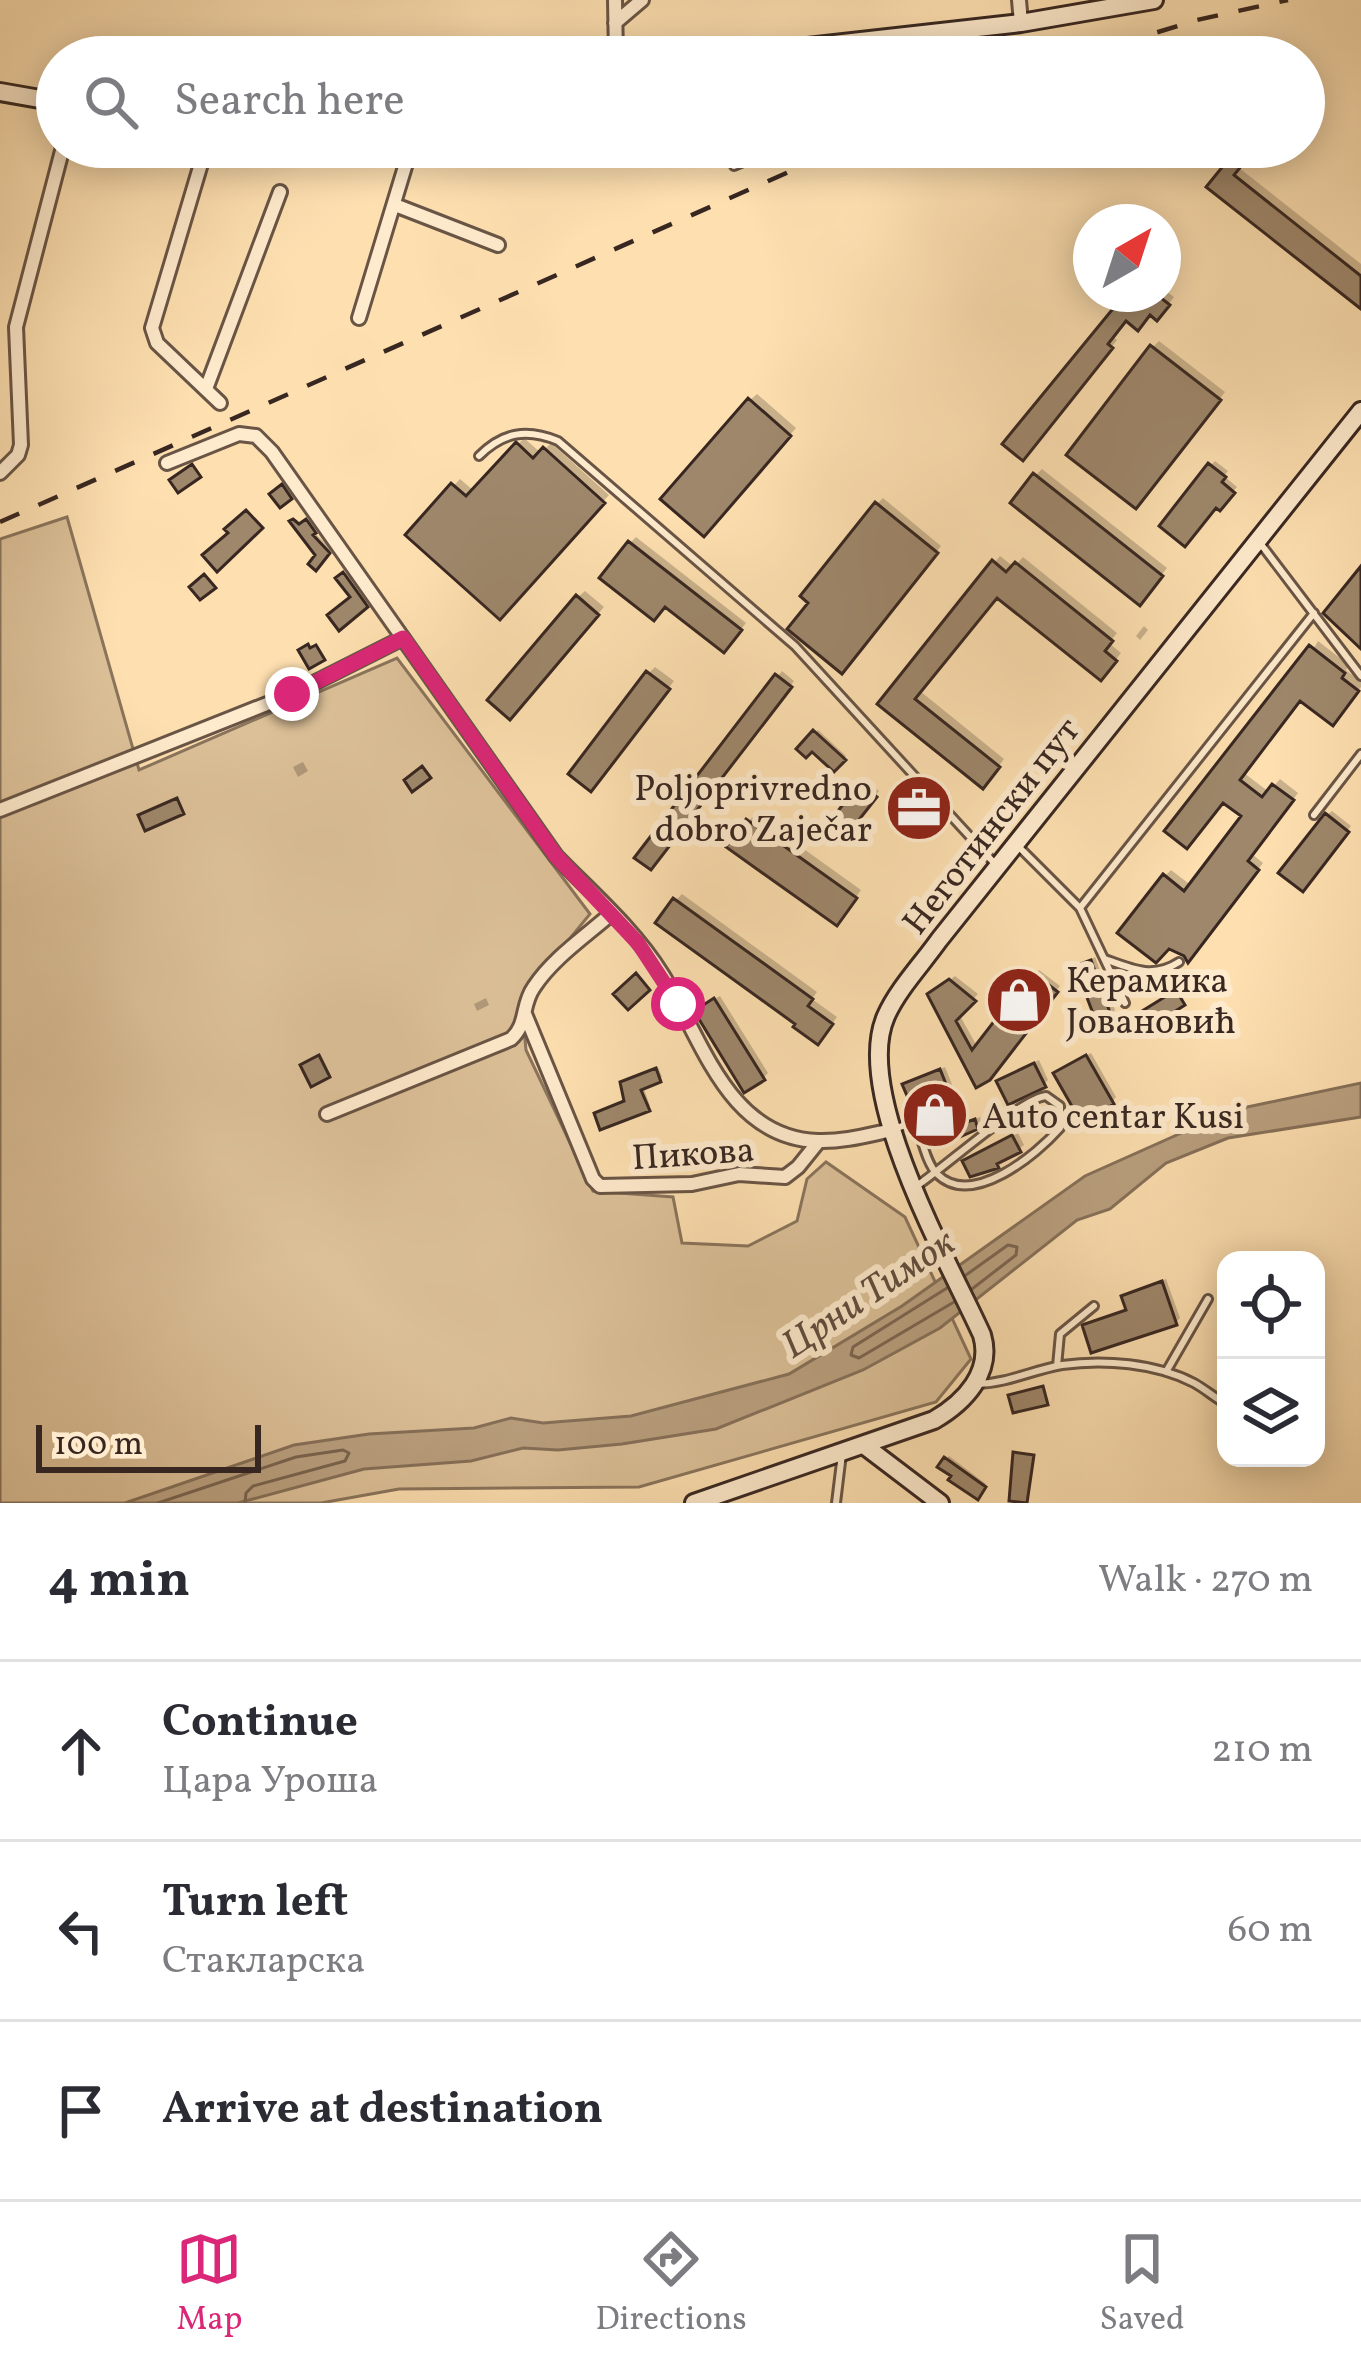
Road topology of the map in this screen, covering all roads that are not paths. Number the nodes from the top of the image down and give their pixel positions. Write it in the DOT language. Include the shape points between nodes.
graph roads {
  1 [pos="615,0"];
  2 [pos="643,0"];
  3 [pos="1019,0"];
  4 [pos="1154,0"];
  5 [pos="615,22"];
  6 [pos="1021,22"];
  7 [pos="615,36"];
  8 [pos="927,36"];
  9 [pos="0,92"];
  10 [pos="36,98"];
  11 [pos="58,168"];
  12 [pos="200,168"];
  13 [pos="405,168"];
  14 [pos="280,192"];
  15 [pos="394,205"];
  16 [pos="498,244"];
  17 [pos="359,318"];
  18 [pos="206,389"];
  19 [pos="220,403"];
  20 [pos="1361,411"];
  21 [pos="478,456"];
  22 [pos="167,463"];
  23 [pos="0,473"];
  24 [pos="1258,540"];
  25 [pos="1314,613"];
  26 [pos="403,638"];
  27 [pos="1361,676"];
  28 [pos="1361,754"];
  29 [pos="0,810"];
  30 [pos="1314,814"];
  31 [pos="1017,845"];
  32 [pos="999,868"];
  33 [pos="1080,908"];
  34 [pos="611,913"];
  35 [pos="1105,959"];
  36 [pos="1179,962"];
  37 [pos="1125,1003"];
  38 [pos="525,1015"];
  39 [pos="327,1114"];
  40 [pos="892,1130"];
  41 [pos="819,1141"];
  42 [pos="936,1173"];
  43 [pos="915,1186"];
  44 [pos="1208,1299"];
  45 [pos="1094,1306"];
  46 [pos="1057,1366"];
  47 [pos="1166,1372"];
  48 [pos="974,1384"];
  49 [pos="1217,1398"];
  50 [pos="865,1446"];
  51 [pos="842,1454"];
  52 [pos="694,1503"];
  53 [pos="836,1503"];
  54 [pos="940,1503"];
  1 -- 5 [label="street"];
  2 -- 5 [label="street"];
  3 -- 6 [label="street"];
  4 -- 6 [label="street"];
  5 -- 7 [label="street"];
  6 -- 8 [label="street"];
  9 -- 10 [label="street"];
  11 -- 23 [label="street" via="16,327 21,445"];
  12 -- 18 [label="street" via="152,328 157,343"];
  13 -- 15 [label="street"];
  14 -- 18 [label="street"];
  15 -- 16 [label="street"];
  15 -- 17 [label="street"];
  18 -- 19 [label="street"];
  20 -- 24 [label="street, Неготински пут"];
  21 -- 32 [label="lane" via="512,434 534,431 558,441 795,646"];
  22 -- 26 [label="street" via="239,434 256,436"];
  24 -- 25 [label="lane"];
  24 -- 31 [label="street, Неготински пут"];
  25 -- 27 [label="lane"];
  25 -- 33 [label="lane"];
  26 -- 29 [label="street" via="292,694"];
  26 -- 34 [label="street" via="556,856"];
  28 -- 30 [label="lane"];
  31 -- 32 [label="street, Неготински пут"];
  31 -- 33 [label="lane"];
  32 -- 40 [label="street, Неготински пут" via="887,1013 877,1065"];
  33 -- 35 [label="lane"];
  34 -- 38 [label="street" via="543,975"];
  34 -- 41 [label="street" via="661,973 742,1108 776,1133"];
  35 -- 36 [label="lane" via="1145,973"];
  35 -- 37 [label="lane"];
  38 -- 39 [label="street" via="511,1039"];
  38 -- 41 [label="street, Пикова" via="600,1186 785,1177"];
  40 -- 41 [label="street"];
  40 -- 42 [label="lane" via="915,1121"];
  40 -- 43 [label="street, Неготински пут"];
  42 -- 42 [label="lane" via="974,1186 1022,1163 1060,1128 1060,1106 1046,1096 1029,1100"];
  42 -- 43 [label="lane"];
  43 -- 48 [label="street, Неготински пут" via="982,1335 986,1361"];
  44 -- 47 [label="lane"];
  45 -- 46 [label="lane" via="1060,1334"];
  46 -- 47 [label="lane"];
  46 -- 48 [label="lane"];
  47 -- 49 [label="lane"];
  48 -- 50 [label="street" via="948,1412"];
  50 -- 51 [label="street"];
  50 -- 54 [label="street"];
  51 -- 52 [label="street"];
  51 -- 53 [label="lane"];
}
